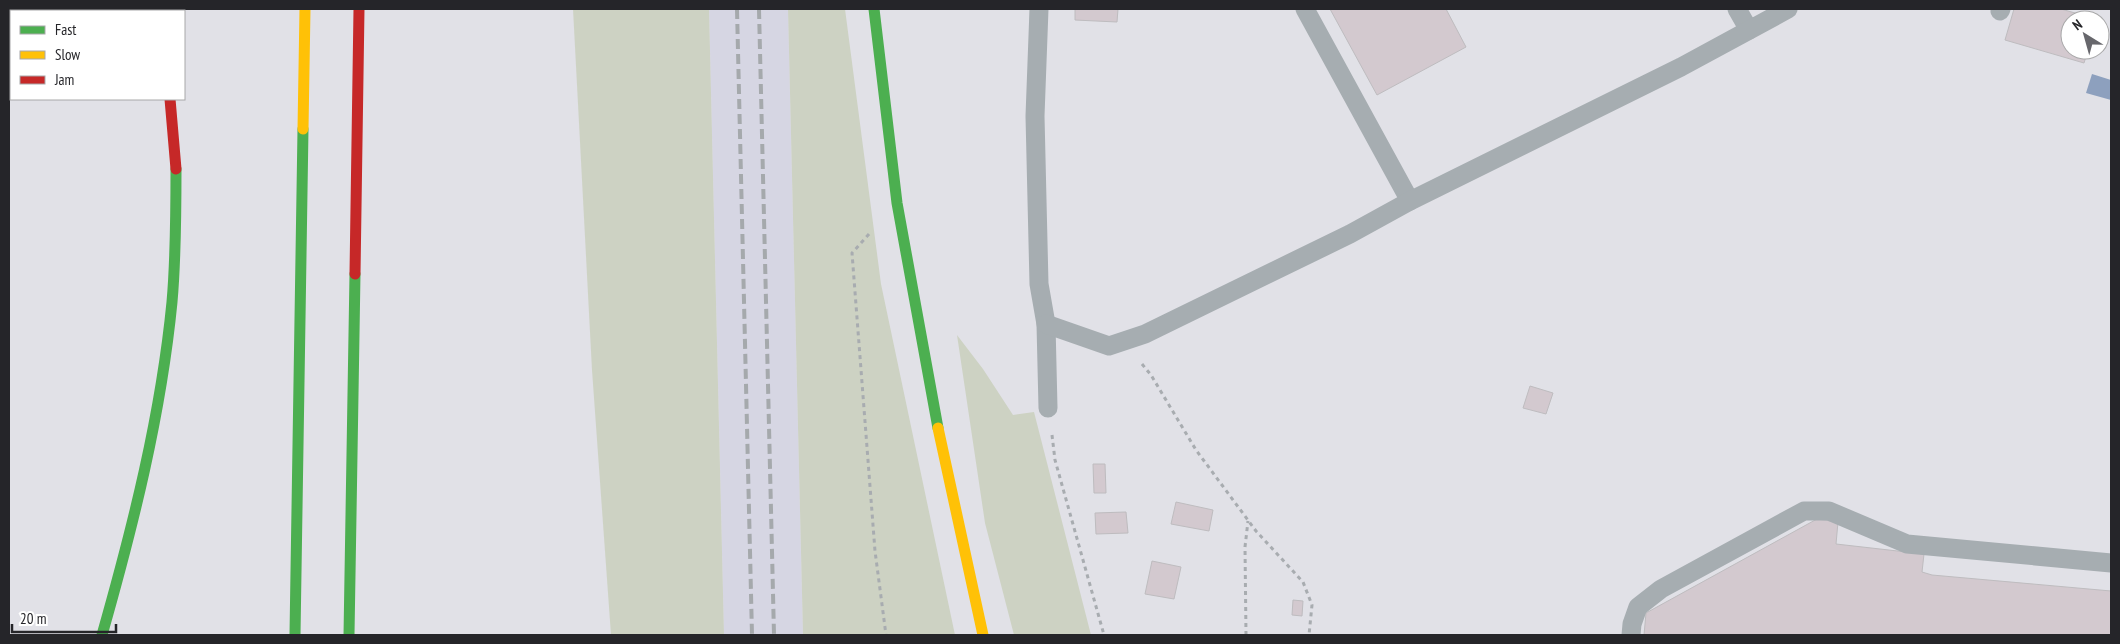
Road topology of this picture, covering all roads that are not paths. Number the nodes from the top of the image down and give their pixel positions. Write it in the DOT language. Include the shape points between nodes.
graph roads {
  1 [pos="305,9"];
  2 [pos="359,9"];
  3 [pos="874,9"];
  4 [pos="1039,9"];
  5 [pos="1305,9"];
  6 [pos="1737,9"];
  7 [pos="1788,9"];
  8 [pos="1749,30"];
  9 [pos="170,100"];
  10 [pos="1410,202"];
  11 [pos="1046,324"];
  12 [pos="1048,408"];
  13 [pos="2111,563"];
  14 [pos="102,635"];
  15 [pos="294,635"];
  16 [pos="349,635"];
  17 [pos="983,635"];
  18 [pos="1631,635"];
  1 -- 15 [label="main road"];
  2 -- 16 [label="main road"];
  3 -- 17 [label="main road" via="897,203 946,473"];
  4 -- 11 [label="lane" via="1035,116 1039,284"];
  5 -- 10 [label="lane"];
  6 -- 8 [label="lane"];
  7 -- 8 [label="lane"];
  8 -- 10 [label="lane"];
  9 -- 14 [label="main road" via="176,190 175,263 168,338 137,502"];
  10 -- 11 [label="lane" via="1124,342 1109,346"];
  11 -- 12 [label="lane"];
  13 -- 18 [label="lane" via="1907,544 1829,511 1804,511 1661,589 1638,607"];
}
